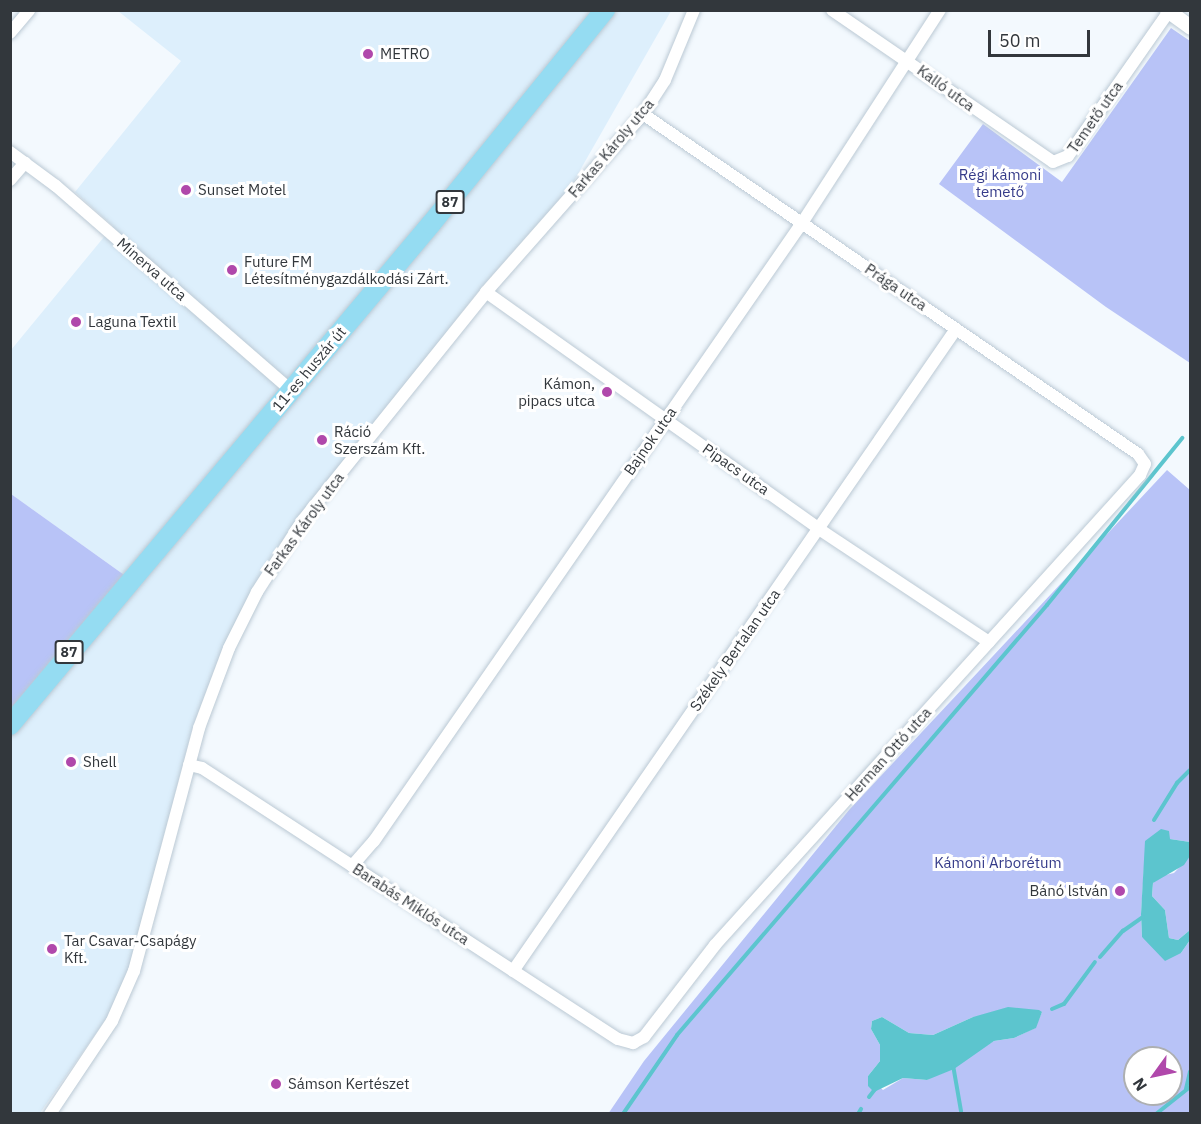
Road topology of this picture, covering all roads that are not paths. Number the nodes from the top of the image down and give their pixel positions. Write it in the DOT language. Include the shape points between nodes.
graph roads {
  1 [pos="29,10"];
  2 [pos="605,10"];
  3 [pos="694,10"];
  4 [pos="832,10"];
  5 [pos="940,10"];
  6 [pos="1168,11"];
  7 [pos="1191,27"];
  8 [pos="10,33"];
  9 [pos="907,61"];
  10 [pos="643,114"];
  11 [pos="10,152"];
  12 [pos="1060,161"];
  13 [pos="24,163"];
  14 [pos="10,180"];
  15 [pos="802,223"];
  16 [pos="486,292"];
  17 [pos="956,329"];
  18 [pos="291,390"];
  19 [pos="665,419"];
  20 [pos="1145,465"];
  21 [pos="819,529"];
  22 [pos="989,642"];
  23 [pos="10,725"];
  24 [pos="189,765"];
  25 [pos="352,866"];
  26 [pos="513,971"];
  27 [pos="633,1043"];
  28 [pos="50,1113"];
  1 -- 8 [label="street"];
  2 -- 18 [label="main road, 11-es huszár út / 87"];
  3 -- 10 [label="street, Farkas Károly utca" via="664,80"];
  4 -- 9 [label="street, Kalló utca"];
  5 -- 9 [label="street, Bajnok utca"];
  6 -- 7 [label="street"];
  6 -- 12 [label="street, Temető utca"];
  9 -- 12 [label="street, Kalló utca" via="1048,162"];
  9 -- 15 [label="street, Bajnok utca"];
  10 -- 15 [label="street, Prága utca"];
  10 -- 16 [label="street, Farkas Károly utca"];
  11 -- 13 [label="street, Minerva utca"];
  13 -- 14 [label="street"];
  13 -- 18 [label="street, Minerva utca"];
  15 -- 17 [label="street, Prága utca"];
  15 -- 19 [label="street, Bajnok utca"];
  16 -- 19 [label="street, Pipacs utca"];
  16 -- 24 [label="street, Farkas Károly utca" via="276,558 229,648"];
  17 -- 20 [label="street, Prága utca" via="1138,454"];
  17 -- 21 [label="street, Székely Bertalan utca"];
  18 -- 23 [label="main road, 11-es huszár út / 87"];
  19 -- 21 [label="street, Pipacs utca"];
  19 -- 25 [label="street, Bajnok utca" via="374,841"];
  20 -- 22 [label="street, Herman Ottó utca" via="1140,476"];
  21 -- 22 [label="street, Pipacs utca"];
  21 -- 26 [label="street, Székely Bertalan utca"];
  22 -- 27 [label="street, Herman Ottó utca" via="715,945 644,1037"];
  24 -- 25 [label="street, Barabás Miklós utca" via="202,768"];
  24 -- 28 [label="street, Farkas Károly utca" via="134,970 111,1021"];
  25 -- 26 [label="street, Barabás Miklós utca"];
  26 -- 27 [label="street, Barabás Miklós utca" via="618,1039"];
}
